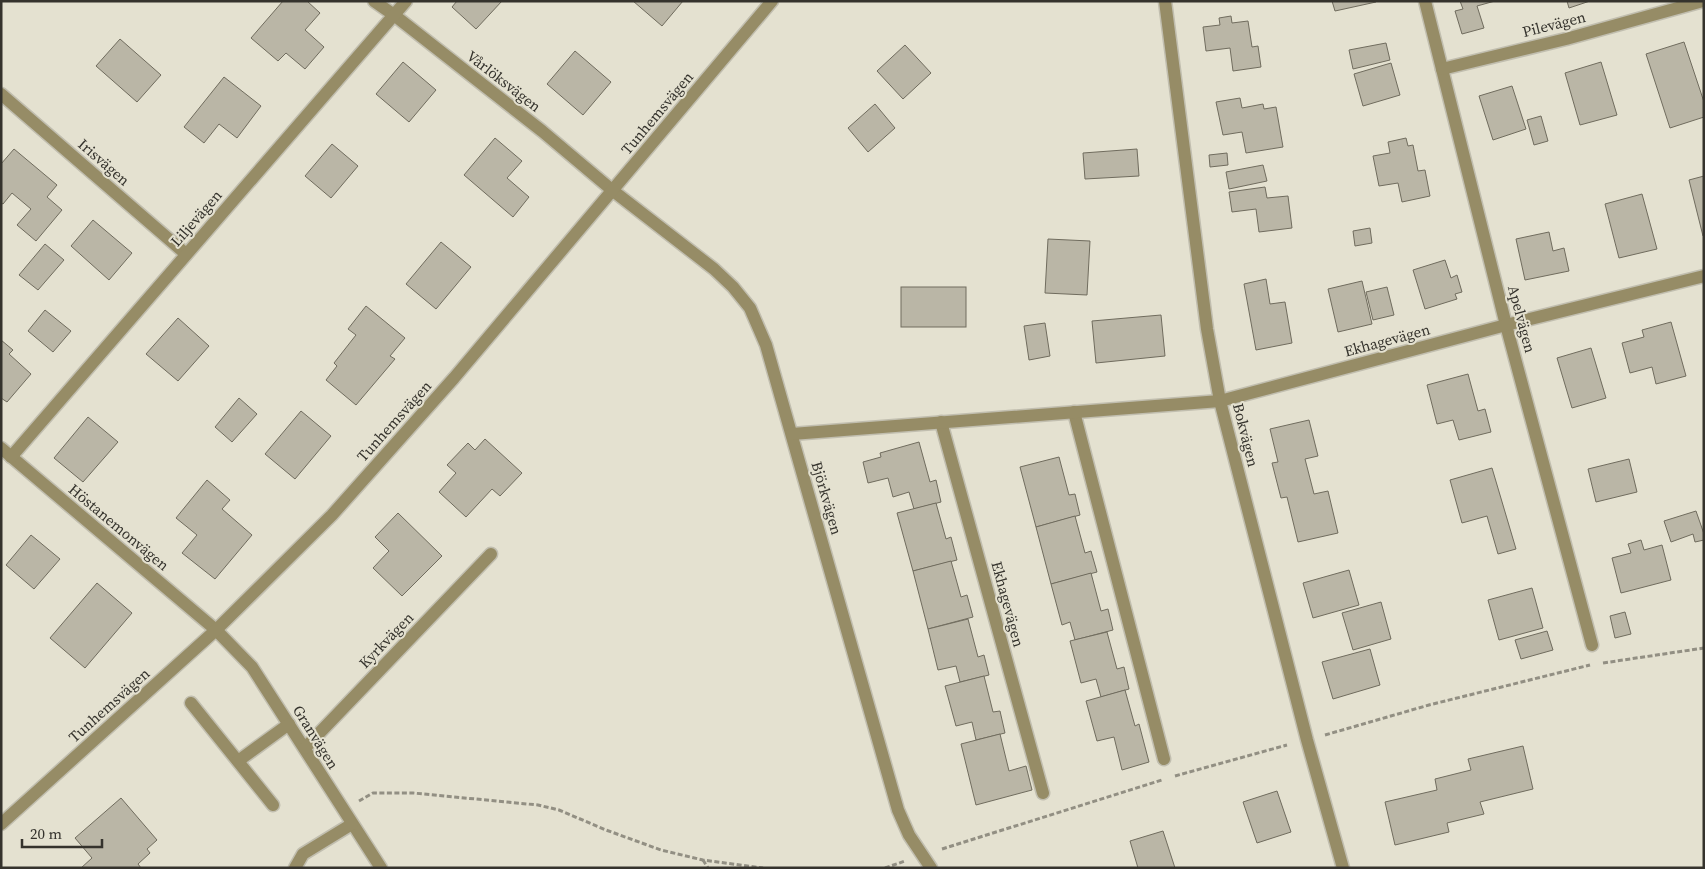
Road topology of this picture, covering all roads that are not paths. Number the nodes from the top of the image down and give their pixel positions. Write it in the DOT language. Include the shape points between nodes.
graph roads {
  1 [pos="374,1"];
  2 [pos="406,1"];
  3 [pos="772,1"];
  4 [pos="1165,1"];
  5 [pos="1425,1"];
  6 [pos="1703,1"];
  7 [pos="394,15"];
  8 [pos="1442,69"];
  9 [pos="1,94"];
  10 [pos="612,190"];
  11 [pos="186,254"];
  12 [pos="1704,276"];
  13 [pos="1506,325"];
  14 [pos="1220,401"];
  15 [pos="1074,412"];
  16 [pos="941,422"];
  17 [pos="792,434"];
  18 [pos="6,452"];
  19 [pos="490,554"];
  20 [pos="216,630"];
  21 [pos="1592,645"];
  22 [pos="191,703"];
  23 [pos="289,724"];
  24 [pos="305,748"];
  25 [pos="1164,759"];
  26 [pos="238,761"];
  27 [pos="1043,794"];
  28 [pos="273,805"];
  29 [pos="1,824"];
  30 [pos="352,824"];
  31 [pos="295,868"];
  32 [pos="380,868"];
  33 [pos="931,868"];
  34 [pos="1343,868"];
  1 -- 7 [label="street, Vårlöksvägen"];
  2 -- 7 [label="street, Liljevägen"];
  3 -- 10 [label="street, Tunhemsvägen"];
  4 -- 14 [label="street, Bokvägen" via="1207,330"];
  5 -- 8 [label="street, Apelvägen"];
  6 -- 8 [label="street, Pilevägen"];
  7 -- 10 [label="street, Vårlöksvägen"];
  7 -- 11 [label="street, Liljevägen"];
  8 -- 13 [label="street, Apelvägen"];
  9 -- 11 [label="street, Irisvägen"];
  10 -- 17 [label="street, Björkvägen" via="714,269 750,308 766,345"];
  10 -- 20 [label="street, Tunhemsvägen" via="454,378 332,515"];
  11 -- 18 [label="street, Liljevägen"];
  12 -- 13 [label="street, Ekhagevägen"];
  13 -- 14 [label="street, Ekhagevägen"];
  13 -- 21 [label="street, Apelvägen"];
  14 -- 15 [label="street, Ekhagevägen"];
  14 -- 34 [label="street, Bokvägen"];
  15 -- 16 [label="street, Ekhagevägen"];
  15 -- 25 [label="street"];
  16 -- 17 [label="street, Ekhagevägen"];
  16 -- 27 [label="street, Ekhagevägen"];
  17 -- 33 [label="street, Björkvägen" via="898,810 909,835"];
  18 -- 20 [label="street, Höstanemonvägen"];
  19 -- 24 [label="street, Kyrkvägen"];
  20 -- 23 [label="street, Granvägen" via="252,667"];
  20 -- 29 [label="street, Tunhemsvägen"];
  22 -- 26 [label="street"];
  23 -- 24 [label="street, Granvägen"];
  23 -- 26 [label="street"];
  24 -- 30 [label="street, Granvägen"];
  26 -- 28 [label="street"];
  30 -- 31 [label="street" via="303,854"];
  30 -- 32 [label="street, Granvägen"];
}
